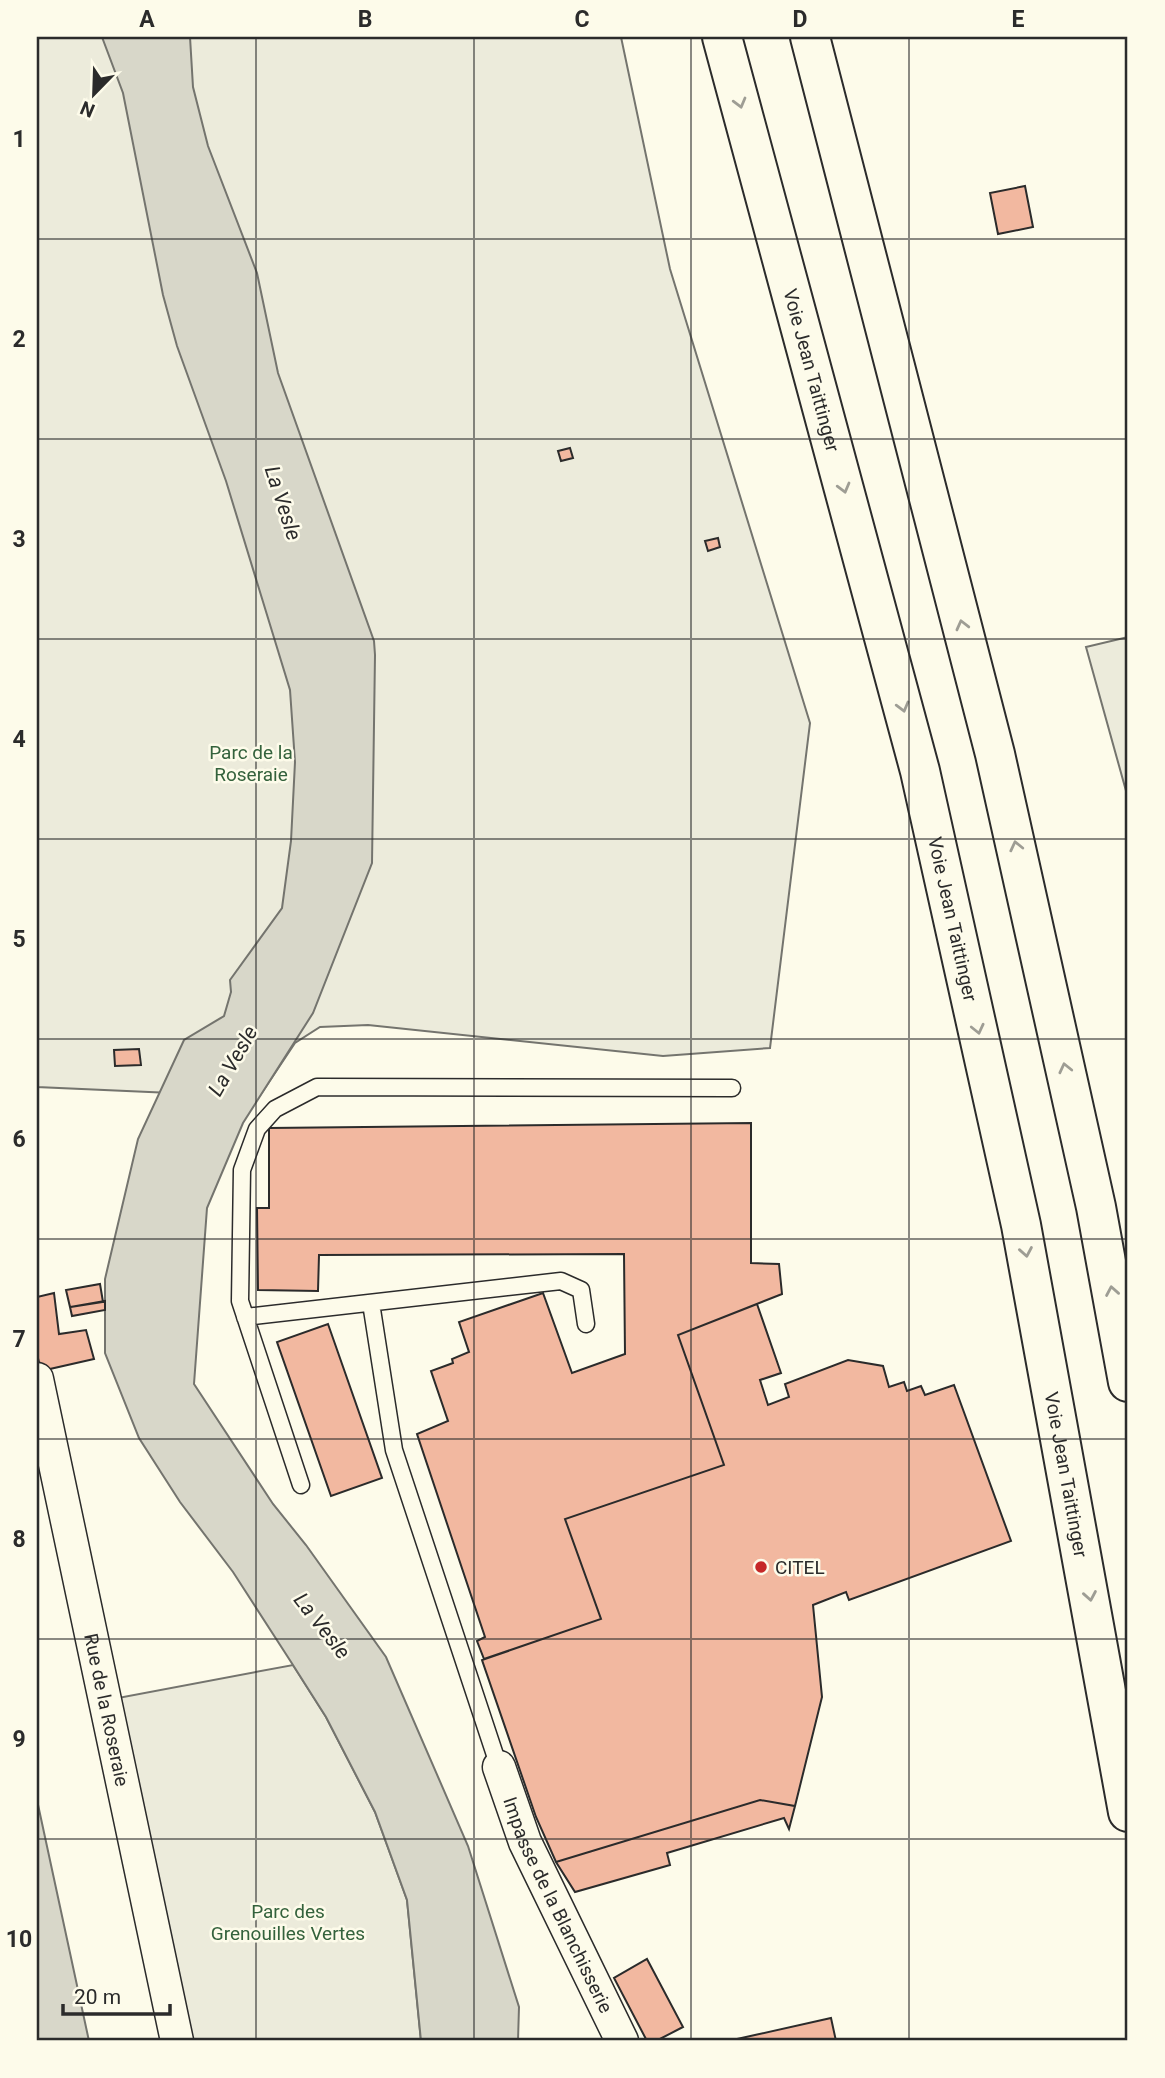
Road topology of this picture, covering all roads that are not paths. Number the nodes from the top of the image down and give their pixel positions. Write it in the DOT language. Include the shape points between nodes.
graph roads {
  1 [pos="722,37"];
  2 [pos="810,37"];
  3 [pos="732,1088"];
  4 [pos="371,1303"];
  5 [pos="245,1317"];
  6 [pos="586,1324"];
  7 [pos="37,1379"];
  8 [pos="1128,1382"];
  9 [pos="301,1485"];
  10 [pos="499,1768"];
  11 [pos="1128,1812"];
  12 [pos="177,2041"];
  13 [pos="622,2041"];
  1 -- 11 [label="highway, Voie Jean Taittinger, one-way" via="920,771 1021,1225"];
  8 -- 2 [label="highway, one-way" via="1096,1207 995,754"];
  3 -- 5 [label="lane" via="317,1087 275,1109 257,1129 242,1170 240,1301"];
  4 -- 5 [label="lane"];
  4 -- 6 [label="lane" via="561,1281 580,1290"];
  4 -- 10 [label="lane" via="394,1450"];
  5 -- 9 [label="lane"];
  7 -- 12 [label="street, Rue de la Roseraie"];
  10 -- 13 [label="street, Impasse de la Blanchisserie" via="525,1842"];
}
